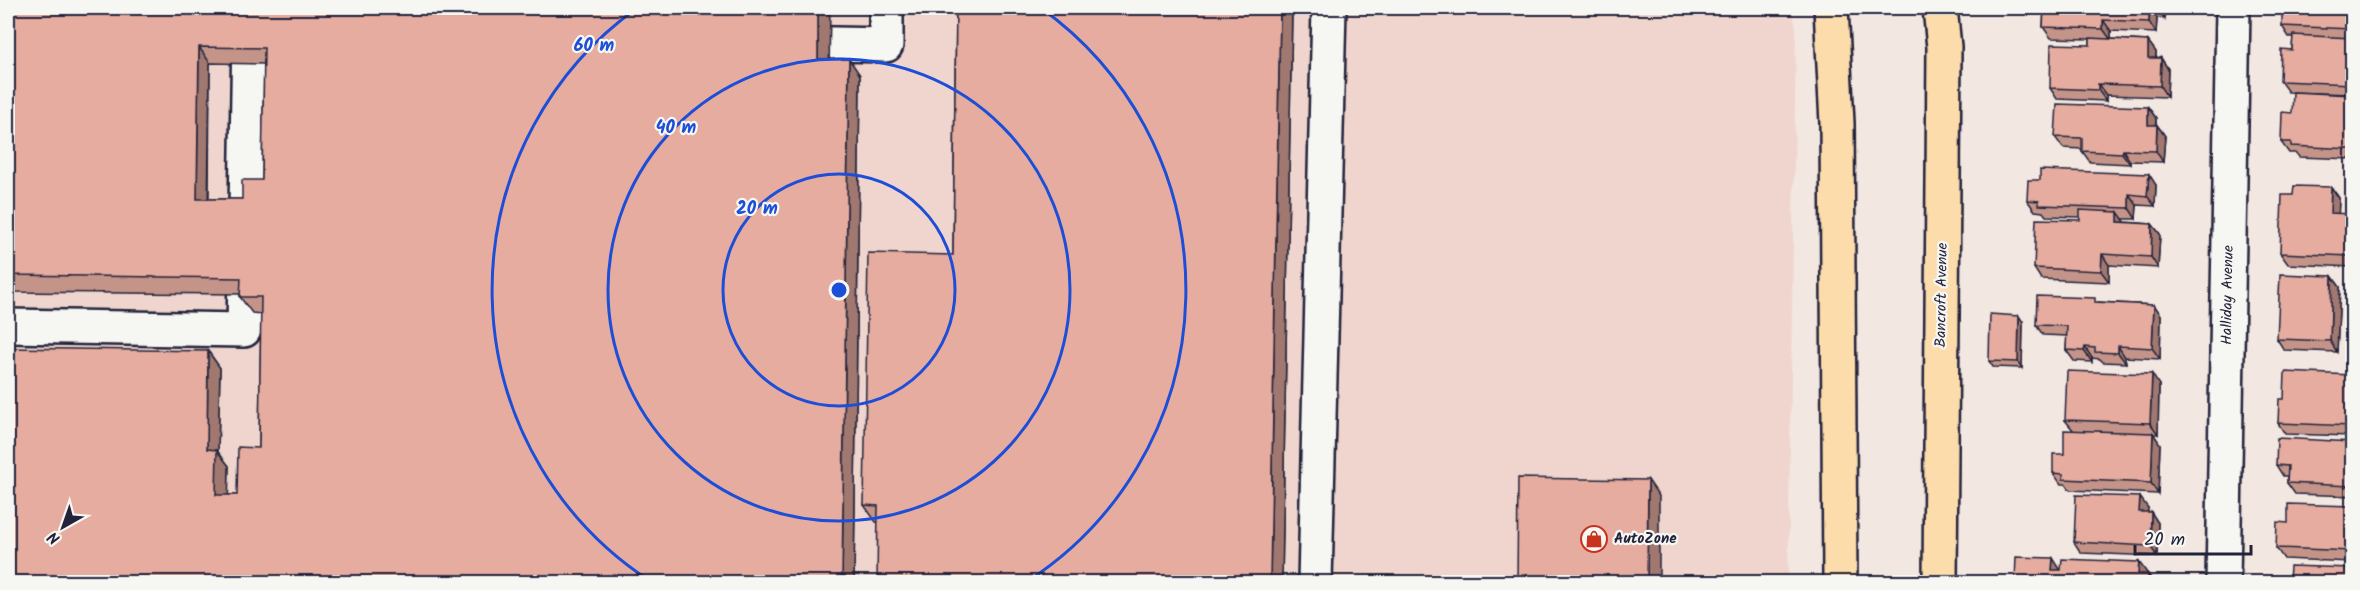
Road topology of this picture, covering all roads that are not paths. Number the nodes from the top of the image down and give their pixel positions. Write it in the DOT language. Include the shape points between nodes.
graph roads {
  1 [pos="886,8"];
  2 [pos="1329,8"];
  3 [pos="1831,8"];
  4 [pos="1940,8"];
  5 [pos="2233,8"];
  6 [pos="296,32"];
  7 [pos="756,42"];
  8 [pos="8,326"];
  9 [pos="1315,582"];
  10 [pos="1840,582"];
  11 [pos="1940,582"];
  12 [pos="2223,582"];
  1 -- 7 [label="street" via="886,45"];
  2 -- 9 [label="street"];
  3 -- 10 [label="main road" via="1837,123"];
  4 -- 11 [label="main road, Bancroft Avenue" via="1944,59"];
  5 -- 12 [label="street, Halliday Avenue"];
  6 -- 8 [label="street" via="249,31 244,330"];
}
